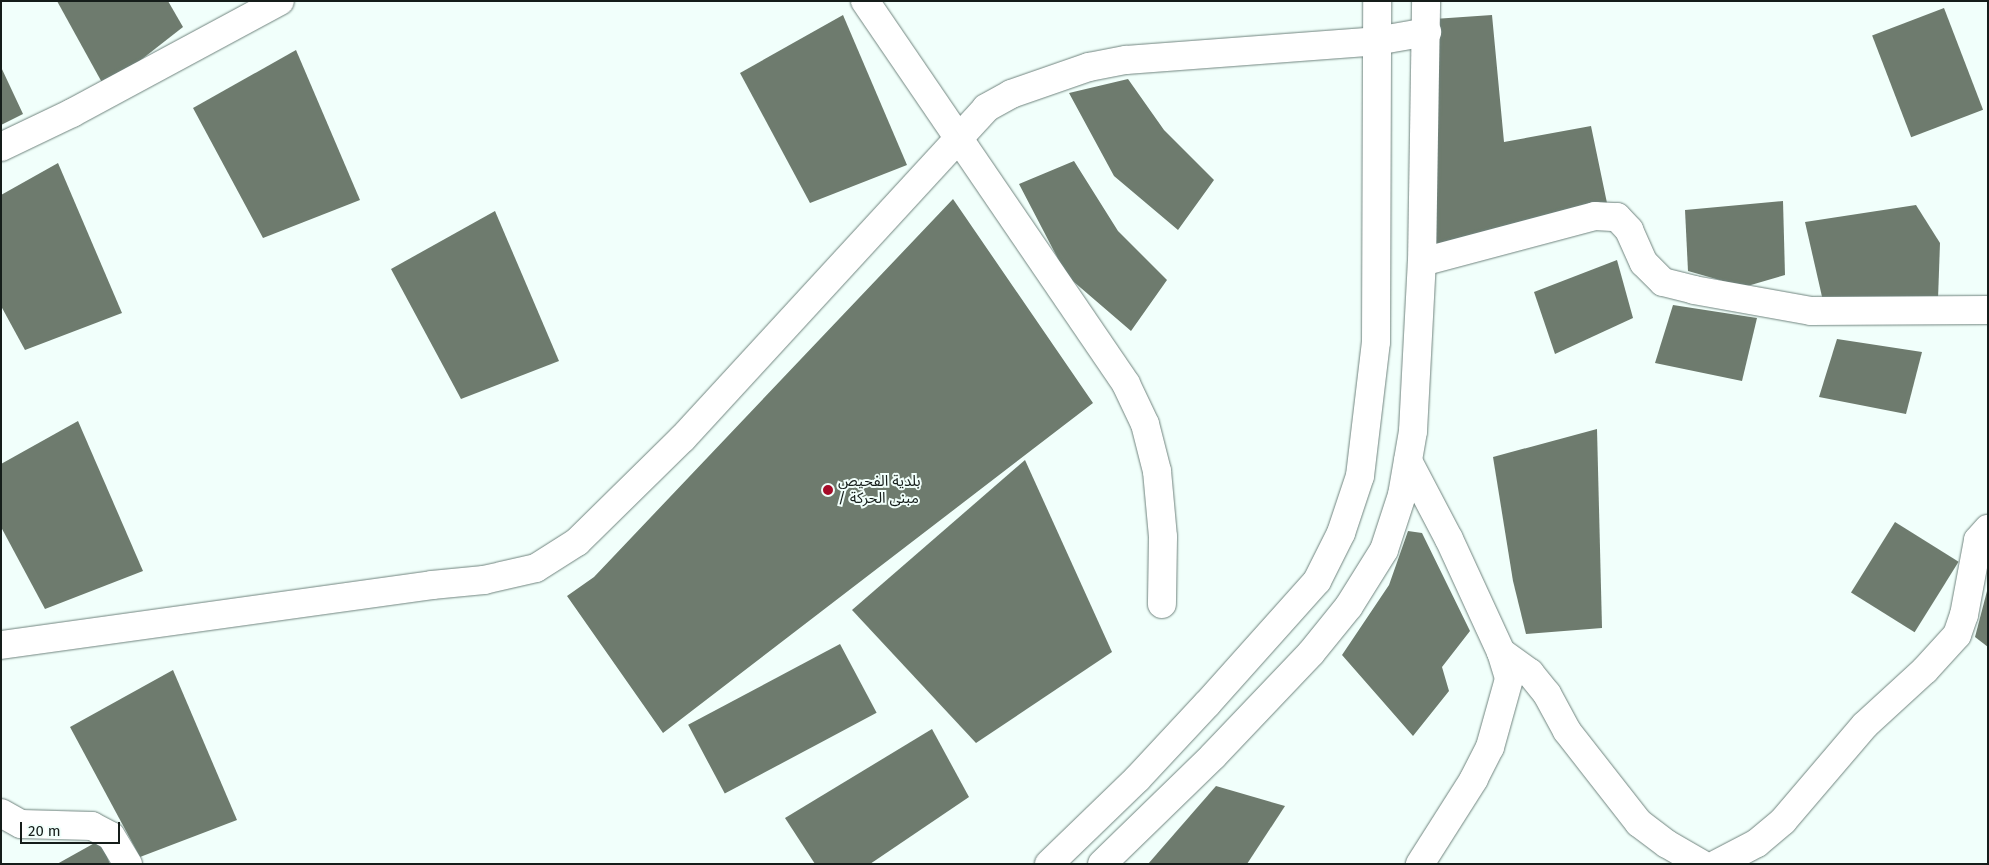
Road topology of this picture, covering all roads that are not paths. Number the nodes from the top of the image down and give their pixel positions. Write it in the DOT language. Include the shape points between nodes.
graph roads {
  1 [pos="280,1"];
  2 [pos="865,1"];
  3 [pos="1377,1"];
  4 [pos="1426,1"];
  5 [pos="1427,32"];
  6 [pos="1376,42"];
  7 [pos="960,139"];
  8 [pos="1,147"];
  9 [pos="1422,262"];
  10 [pos="1988,310"];
  11 [pos="1408,461"];
  12 [pos="1988,529"];
  13 [pos="1162,604"];
  14 [pos="1,645"];
  15 [pos="1501,652"];
  16 [pos="1,813"];
  17 [pos="128,864"];
  18 [pos="1050,864"];
  19 [pos="1102,864"];
  20 [pos="1420,864"];
  21 [pos="1701,864"];
  22 [pos="1716,864"];
  1 -- 8 [label="street" via="72,113"];
  2 -- 7 [label="street"];
  3 -- 6 [label="street"];
  4 -- 5 [label="street"];
  5 -- 6 [label="street"];
  5 -- 9 [label="street"];
  6 -- 7 [label="street" via="1126,60 1089,67 1011,94 986,108"];
  6 -- 18 [label="street" via="1376,342 1360,476 1341,533 1317,581 1137,779"];
  7 -- 13 [label="street" via="1121,376 1145,424 1157,471 1163,538"];
  7 -- 14 [label="street" via="683,438 577,542 536,568 484,580"];
  9 -- 10 [label="street" via="1595,216 1617,217 1629,230 1644,263 1663,282 1811,311"];
  9 -- 11 [label="street" via="1413,431"];
  11 -- 15 [label="street" via="1449,539"];
  11 -- 19 [label="street" via="1402,495 1384,550 1349,606 1311,653 1220,749"];
  12 -- 22 [label="street" via="1978,540 1964,615 1957,635 1925,670 1865,725 1783,820 1757,843"];
  15 -- 20 [label="street" via="1510,679 1490,747 1474,779"];
  15 -- 21 [label="street" via="1530,673 1547,694 1567,731 1639,823"];
  16 -- 17 [label="street" via="21,824 92,826 111,836"];
}
